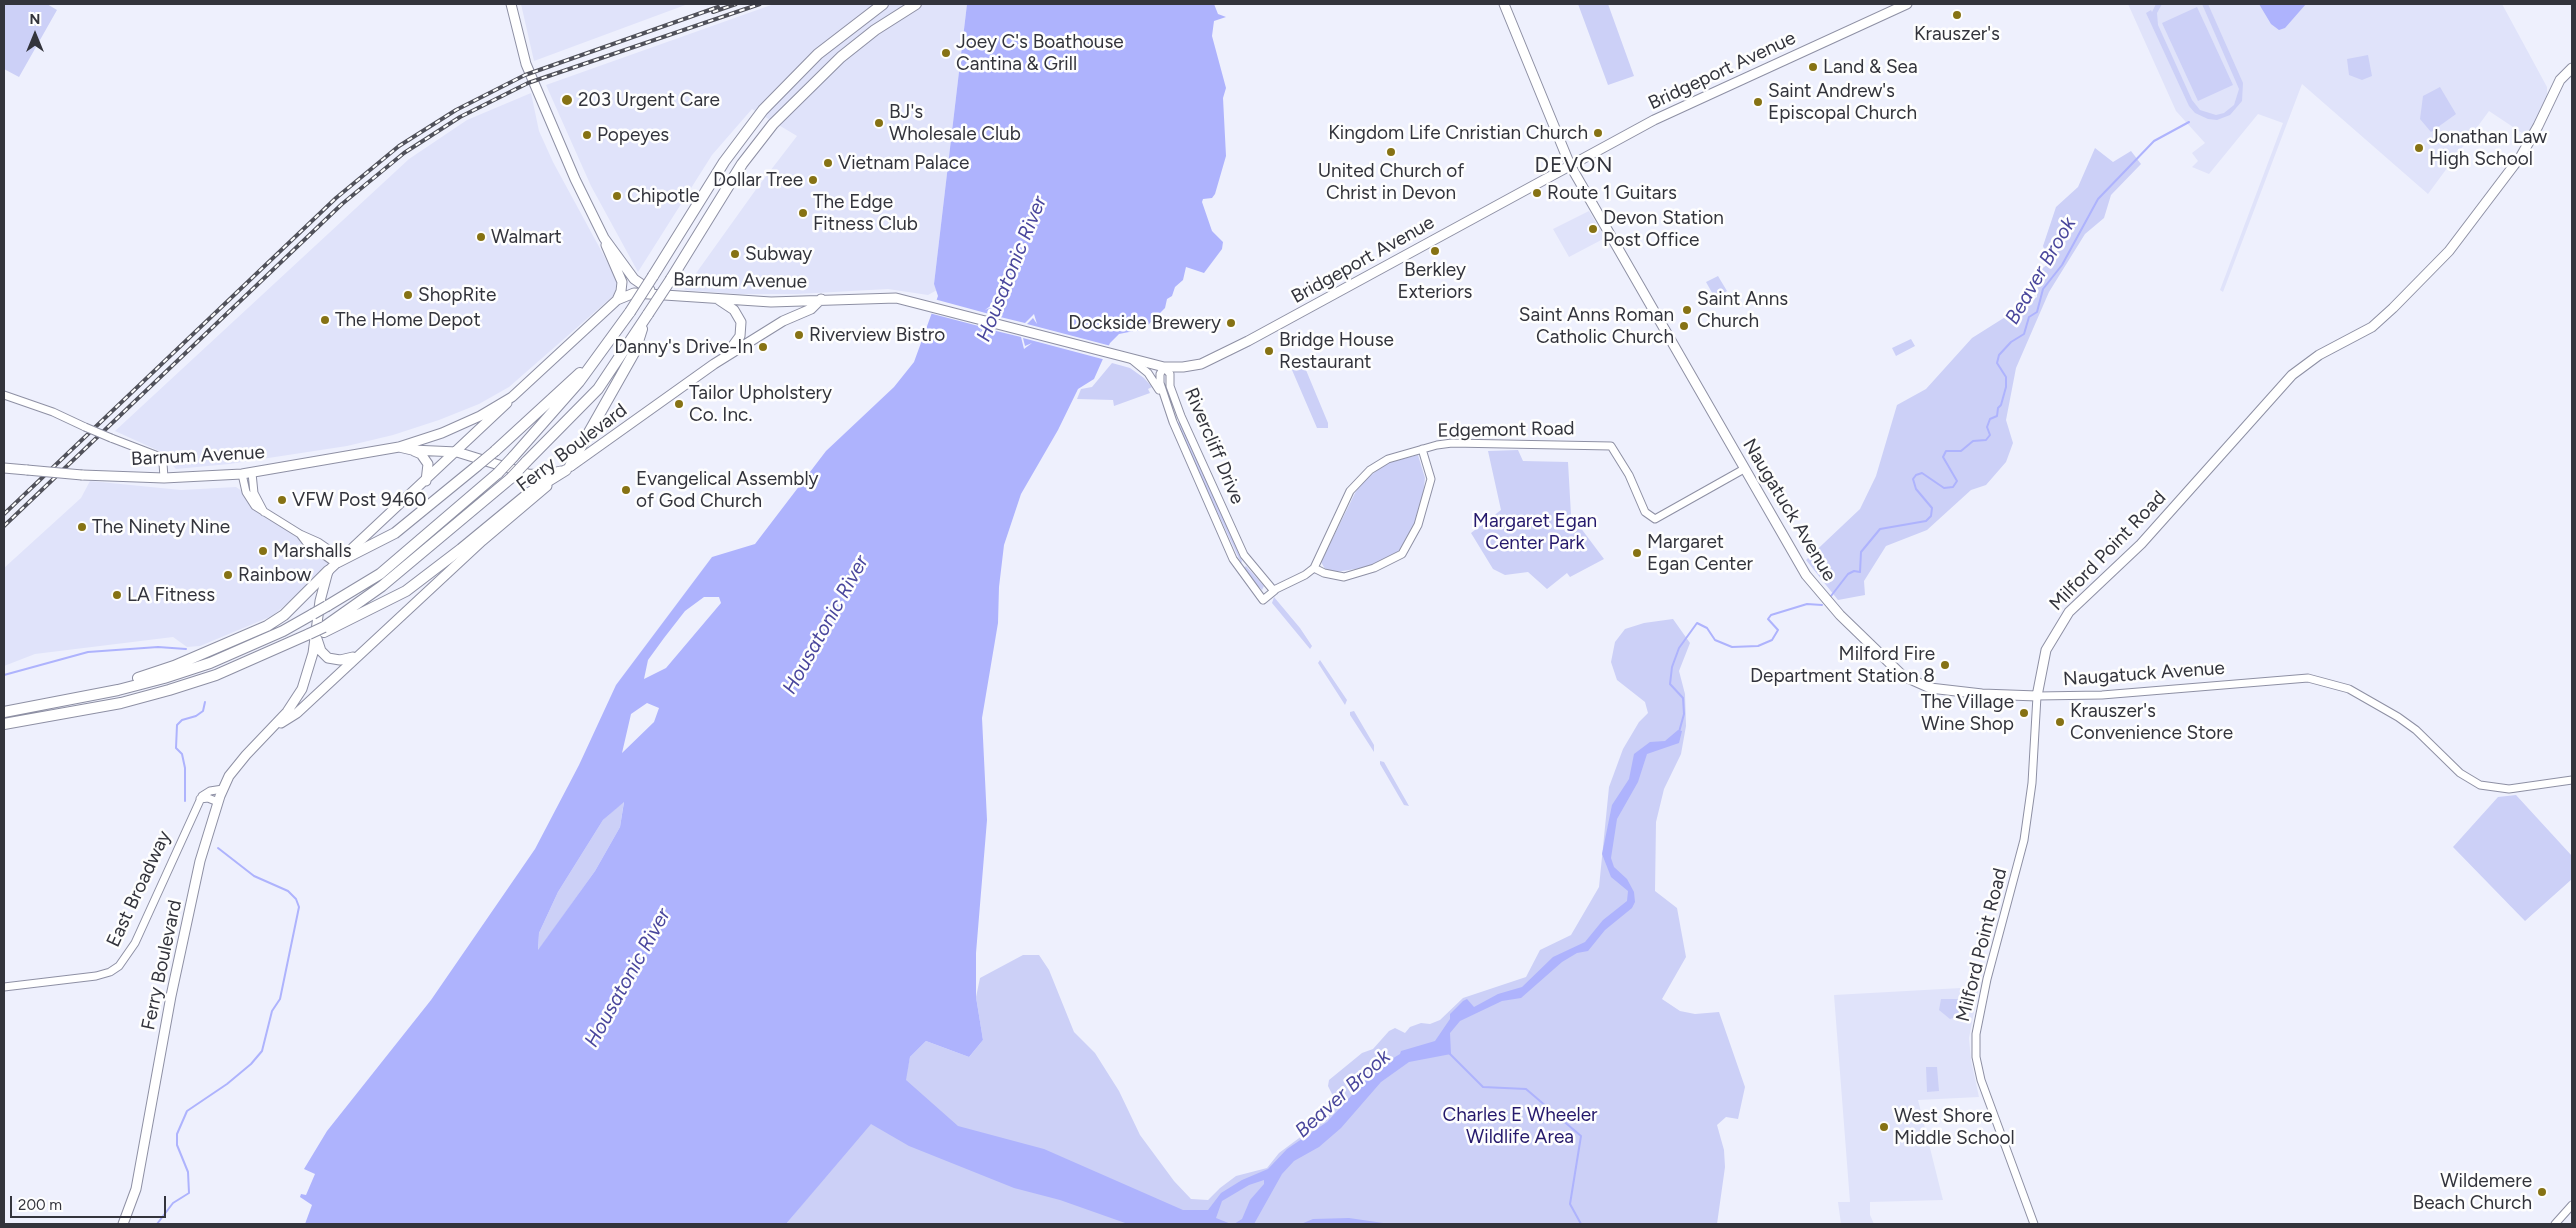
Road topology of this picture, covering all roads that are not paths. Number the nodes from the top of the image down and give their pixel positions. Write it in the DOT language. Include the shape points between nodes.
graph roads {
  1 [pos="512,4"];
  2 [pos="883,4"];
  3 [pos="916,4"];
  4 [pos="1504,4"];
  5 [pos="1908,4"];
  6 [pos="2572,68"];
  7 [pos="1570,165"];
  8 [pos="604,238"];
  9 [pos="664,295"];
  10 [pos="717,299"];
  11 [pos="821,299"];
  12 [pos="616,300"];
  13 [pos="648,314"];
  14 [pos="601,354"];
  15 [pos="723,358"];
  16 [pos="1127,358"];
  17 [pos="1164,367"];
  18 [pos="1162,393"];
  19 [pos="4,395"];
  20 [pos="512,397"];
  21 [pos="503,408"];
  22 [pos="399,446"];
  23 [pos="1422,449"];
  24 [pos="412,450"];
  25 [pos="457,452"];
  26 [pos="479,463"];
  27 [pos="4,468"];
  28 [pos="568,468"];
  29 [pos="1744,469"];
  30 [pos="252,473"];
  31 [pos="242,474"];
  32 [pos="164,478"];
  33 [pos="426,481"];
  34 [pos="264,512"];
  35 [pos="338,562"];
  36 [pos="1248,562"];
  37 [pos="1239,567"];
  38 [pos="1314,568"];
  39 [pos="328,571"];
  40 [pos="1274,591"];
  41 [pos="316,634"];
  42 [pos="362,651"];
  43 [pos="2037,696"];
  44 [pos="57,701"];
  45 [pos="4,712"];
  46 [pos="4,724"];
  47 [pos="271,730"];
  48 [pos="2572,780"];
  49 [pos="223,789"];
  50 [pos="200,799"];
  51 [pos="218,802"];
  52 [pos="4,987"];
  53 [pos="2572,1206"];
  54 [pos="123,1224"];
  55 [pos="2034,1224"];
  56 [pos="2554,1224"];
  1 -- 8 [label="main road" via="526,64"];
  2 -- 14 [label="highway, bridge" via="814,58 760,114 718,171"];
  3 -- 13 [label="highway, bridge" via="841,57 773,124 742,164"];
  4 -- 7 [label="main road, Naugatuck Avenue"];
  5 -- 7 [label="main road, Bridgeport Avenue" via="1654,120"];
  6 -- 43 [label="main road, Milford Point Road" via="2560,80 2521,156 2449,251 2372,327 2319,355 2292,375 2147,538 2069,612 2046,650"];
  7 -- 17 [label="main road, Bridgeport Avenue" via="1220,356 1192,366"];
  7 -- 29 [label="main road, Naugatuck Avenue"];
  8 -- 9 [label="main road" via="634,279"];
  8 -- 12 [label="main road" via="622,282 622,291"];
  9 -- 10 [label="main road, Barnum Avenue"];
  9 -- 12 [label="main road, Barnum Avenue" via="634,293"];
  10 -- 11 [label="main road, Barnum Avenue" via="771,302"];
  10 -- 15 [label="main road" via="736,312 742,325 739,339"];
  11 -- 15 [label="main road, Ferry Boulevard" via="811,309 783,321"];
  11 -- 16 [label="main road, Barnum Avenue" via="891,297 918,302"];
  12 -- 20 [label="main road, Barnum Avenue"];
  13 -- 28 [label="highway" via="635,351"];
  13 -- 41 [label="highway, bridge" via="598,389 511,478 382,586"];
  14 -- 26 [label="highway, bridge"];
  14 -- 44 [label="highway, bridge" via="498,473 380,574 283,631 210,663 118,690"];
  15 -- 28 [label="main road, Ferry Boulevard"];
  16 -- 17 [label="main road, Bridgeport Avenue"];
  16 -- 18 [label="street, Rivercliff Drive" via="1148,373"];
  17 -- 18 [label="street, Rivercliff Drive" via="1160,377"];
  17 -- 36 [label="street, Rivercliff Drive" via="1170,374 1170,386 1181,416"];
  18 -- 37 [label="street, Rivercliff Drive"];
  19 -- 32 [label="street, bridge" via="158,456 163,463"];
  20 -- 21 [label="main road"];
  20 -- 22 [label="main road, Barnum Avenue" via="465,424"];
  21 -- 25 [label="main road"];
  21 -- 26 [label="main road" via="498,418 472,444"];
  22 -- 24 [label="main road, Barnum Avenue"];
  22 -- 30 [label="main road, Barnum Avenue"];
  23 -- 29 [label="street, Edgemont Road" via="1452,443 1611,446 1652,519 1664,516"];
  23 -- 38 [label="street, Edgemont Road" via="1380,462 1359,480 1350,491"];
  23 -- 38 [label="street" via="1431,479 1418,525 1402,554 1374,568 1344,577"];
  24 -- 25 [label="main road, Barnum Avenue"];
  24 -- 33 [label="main road" via="422,454 427,461"];
  25 -- 26 [label="main road, Barnum Avenue"];
  25 -- 33 [label="main road"];
  26 -- 28 [label="main road, Barnum Avenue" via="543,475"];
  26 -- 35 [label="highway" via="399,531"];
  27 -- 32 [label="main road, Barnum Avenue, bridge"];
  28 -- 41 [label="highway" via="529,494 406,591"];
  28 -- 42 [label="main road, Ferry Boulevard" via="482,541"];
  29 -- 43 [label="main road, Naugatuck Avenue" via="1812,584 1900,674 1919,684 1942,690"];
  30 -- 31 [label="main road, Barnum Avenue"];
  30 -- 34 [label="street" via="254,493"];
  31 -- 32 [label="main road, Barnum Avenue"];
  31 -- 34 [label="street" via="248,496"];
  33 -- 35 [label="main road"];
  34 -- 35 [label="street" via="326,547"];
  35 -- 39 [label="main road"];
  36 -- 37 [label="street"];
  36 -- 40 [label="street, Rivercliff Drive"];
  37 -- 40 [label="street, Rivercliff Drive" via="1263,600"];
  38 -- 40 [label="street"];
  39 -- 41 [label="main road, Ferry Boulevard"];
  39 -- 44 [label="highway" via="284,615 267,626 174,666"];
  41 -- 42 [label="main road, Ferry Boulevard" via="321,651 332,660 344,660"];
  41 -- 46 [label="highway" via="216,675 169,690 120,703"];
  41 -- 47 [label="main road, Ferry Boulevard" via="302,688"];
  42 -- 47 [label="main road, Ferry Boulevard" via="297,713"];
  43 -- 48 [label="street, Naugatuck Avenue" via="2102,695 2308,678 2349,689 2398,717 2460,773 2480,785 2509,789"];
  43 -- 55 [label="street, Milford Point Road" via="2032,783 2024,840 1987,979 1976,1034 1980,1080"];
  44 -- 45 [label="highway"];
  47 -- 49 [label="main road, Ferry Boulevard" via="241,760"];
  49 -- 50 [label="street" via="210,791"];
  49 -- 51 [label="main road, Ferry Boulevard"];
  50 -- 51 [label="street"];
  50 -- 52 [label="street, East Broadway" via="124,962 110,972 96,976"];
  51 -- 54 [label="main road, Ferry Boulevard" via="190,903 136,1188"];
  53 -- 56 [label="street"];
}
